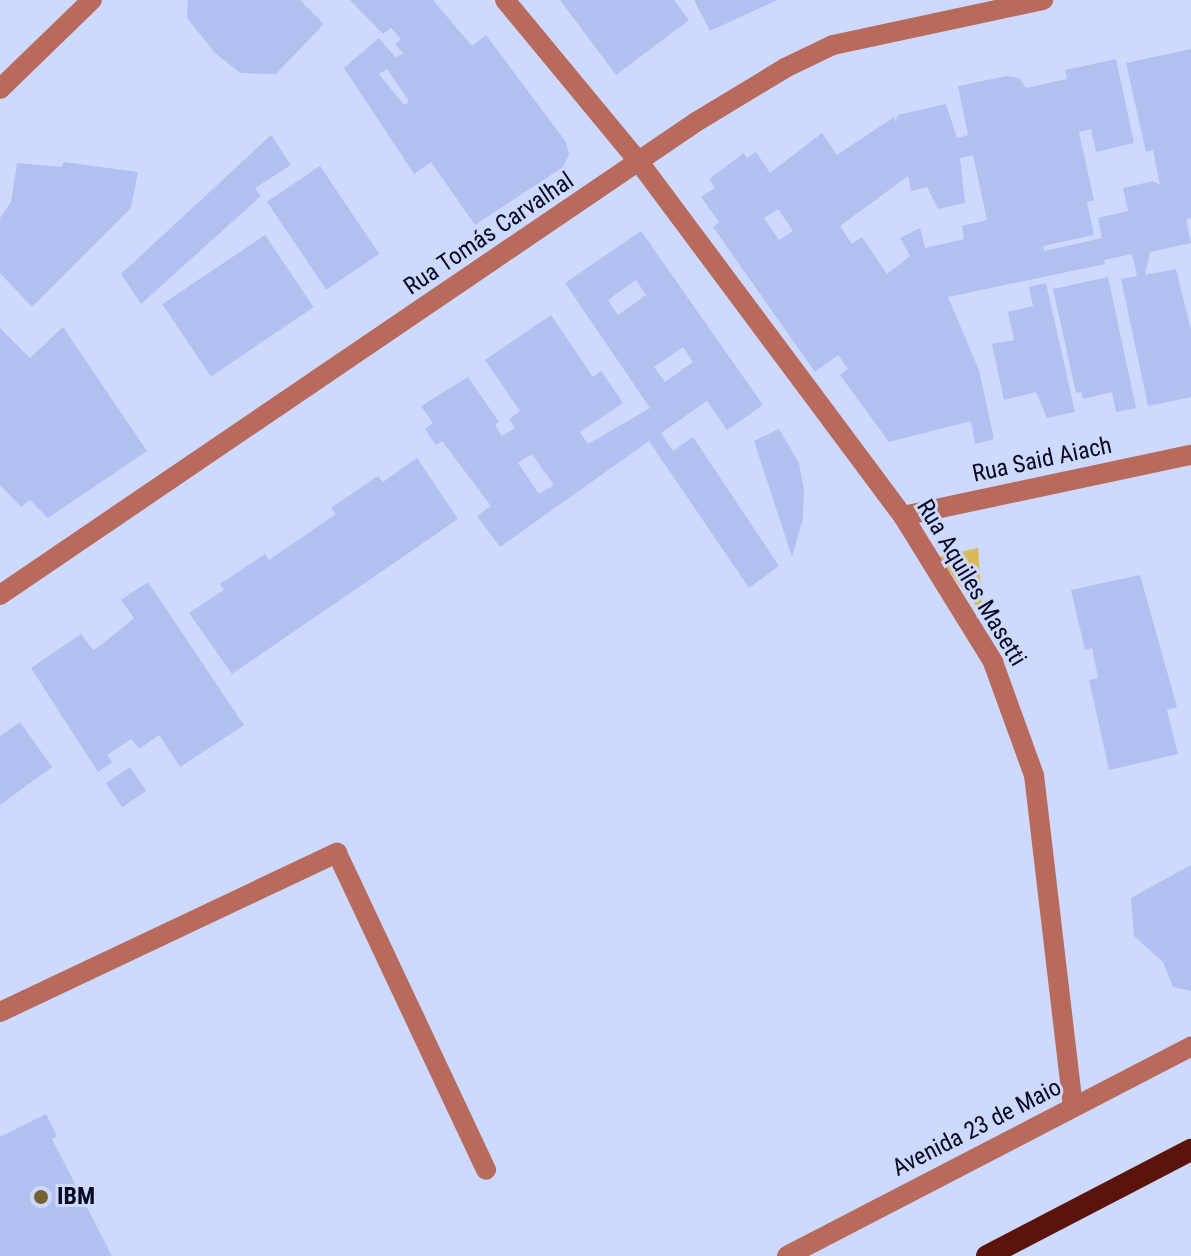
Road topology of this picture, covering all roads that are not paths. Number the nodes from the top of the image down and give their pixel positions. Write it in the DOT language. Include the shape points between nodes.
graph roads {
  1 [pos="92,0"];
  2 [pos="505,0"];
  3 [pos="1043,0"];
  4 [pos="0,89"];
  5 [pos="639,162"];
  6 [pos="1191,455"];
  7 [pos="903,516"];
  8 [pos="0,595"];
  9 [pos="0,1012"];
  10 [pos="1191,1047"];
  11 [pos="1073,1107"];
  12 [pos="1191,1150"];
  13 [pos="486,1170"];
  14 [pos="787,1256"];
  15 [pos="987,1256"];
  1 -- 4 [label="street"];
  2 -- 5 [label="street, Rua Aquiles Masetti"];
  3 -- 5 [label="street, Rua Tomás Carvalhal" via="833,45 709,114"];
  5 -- 7 [label="street, Rua Aquiles Masetti"];
  5 -- 8 [label="street, Rua Tomás Carvalhal"];
  6 -- 7 [label="street, Rua Said Aiach"];
  7 -- 11 [label="street, Rua Aquiles Masetti" via="993,662 1034,775"];
  9 -- 13 [label="street" via="337,853"];
  10 -- 11 [label="street, Avenida 23 de Maio"];
  11 -- 14 [label="street, Avenida 23 de Maio"];
  12 -- 15 [label="highway"];
}
